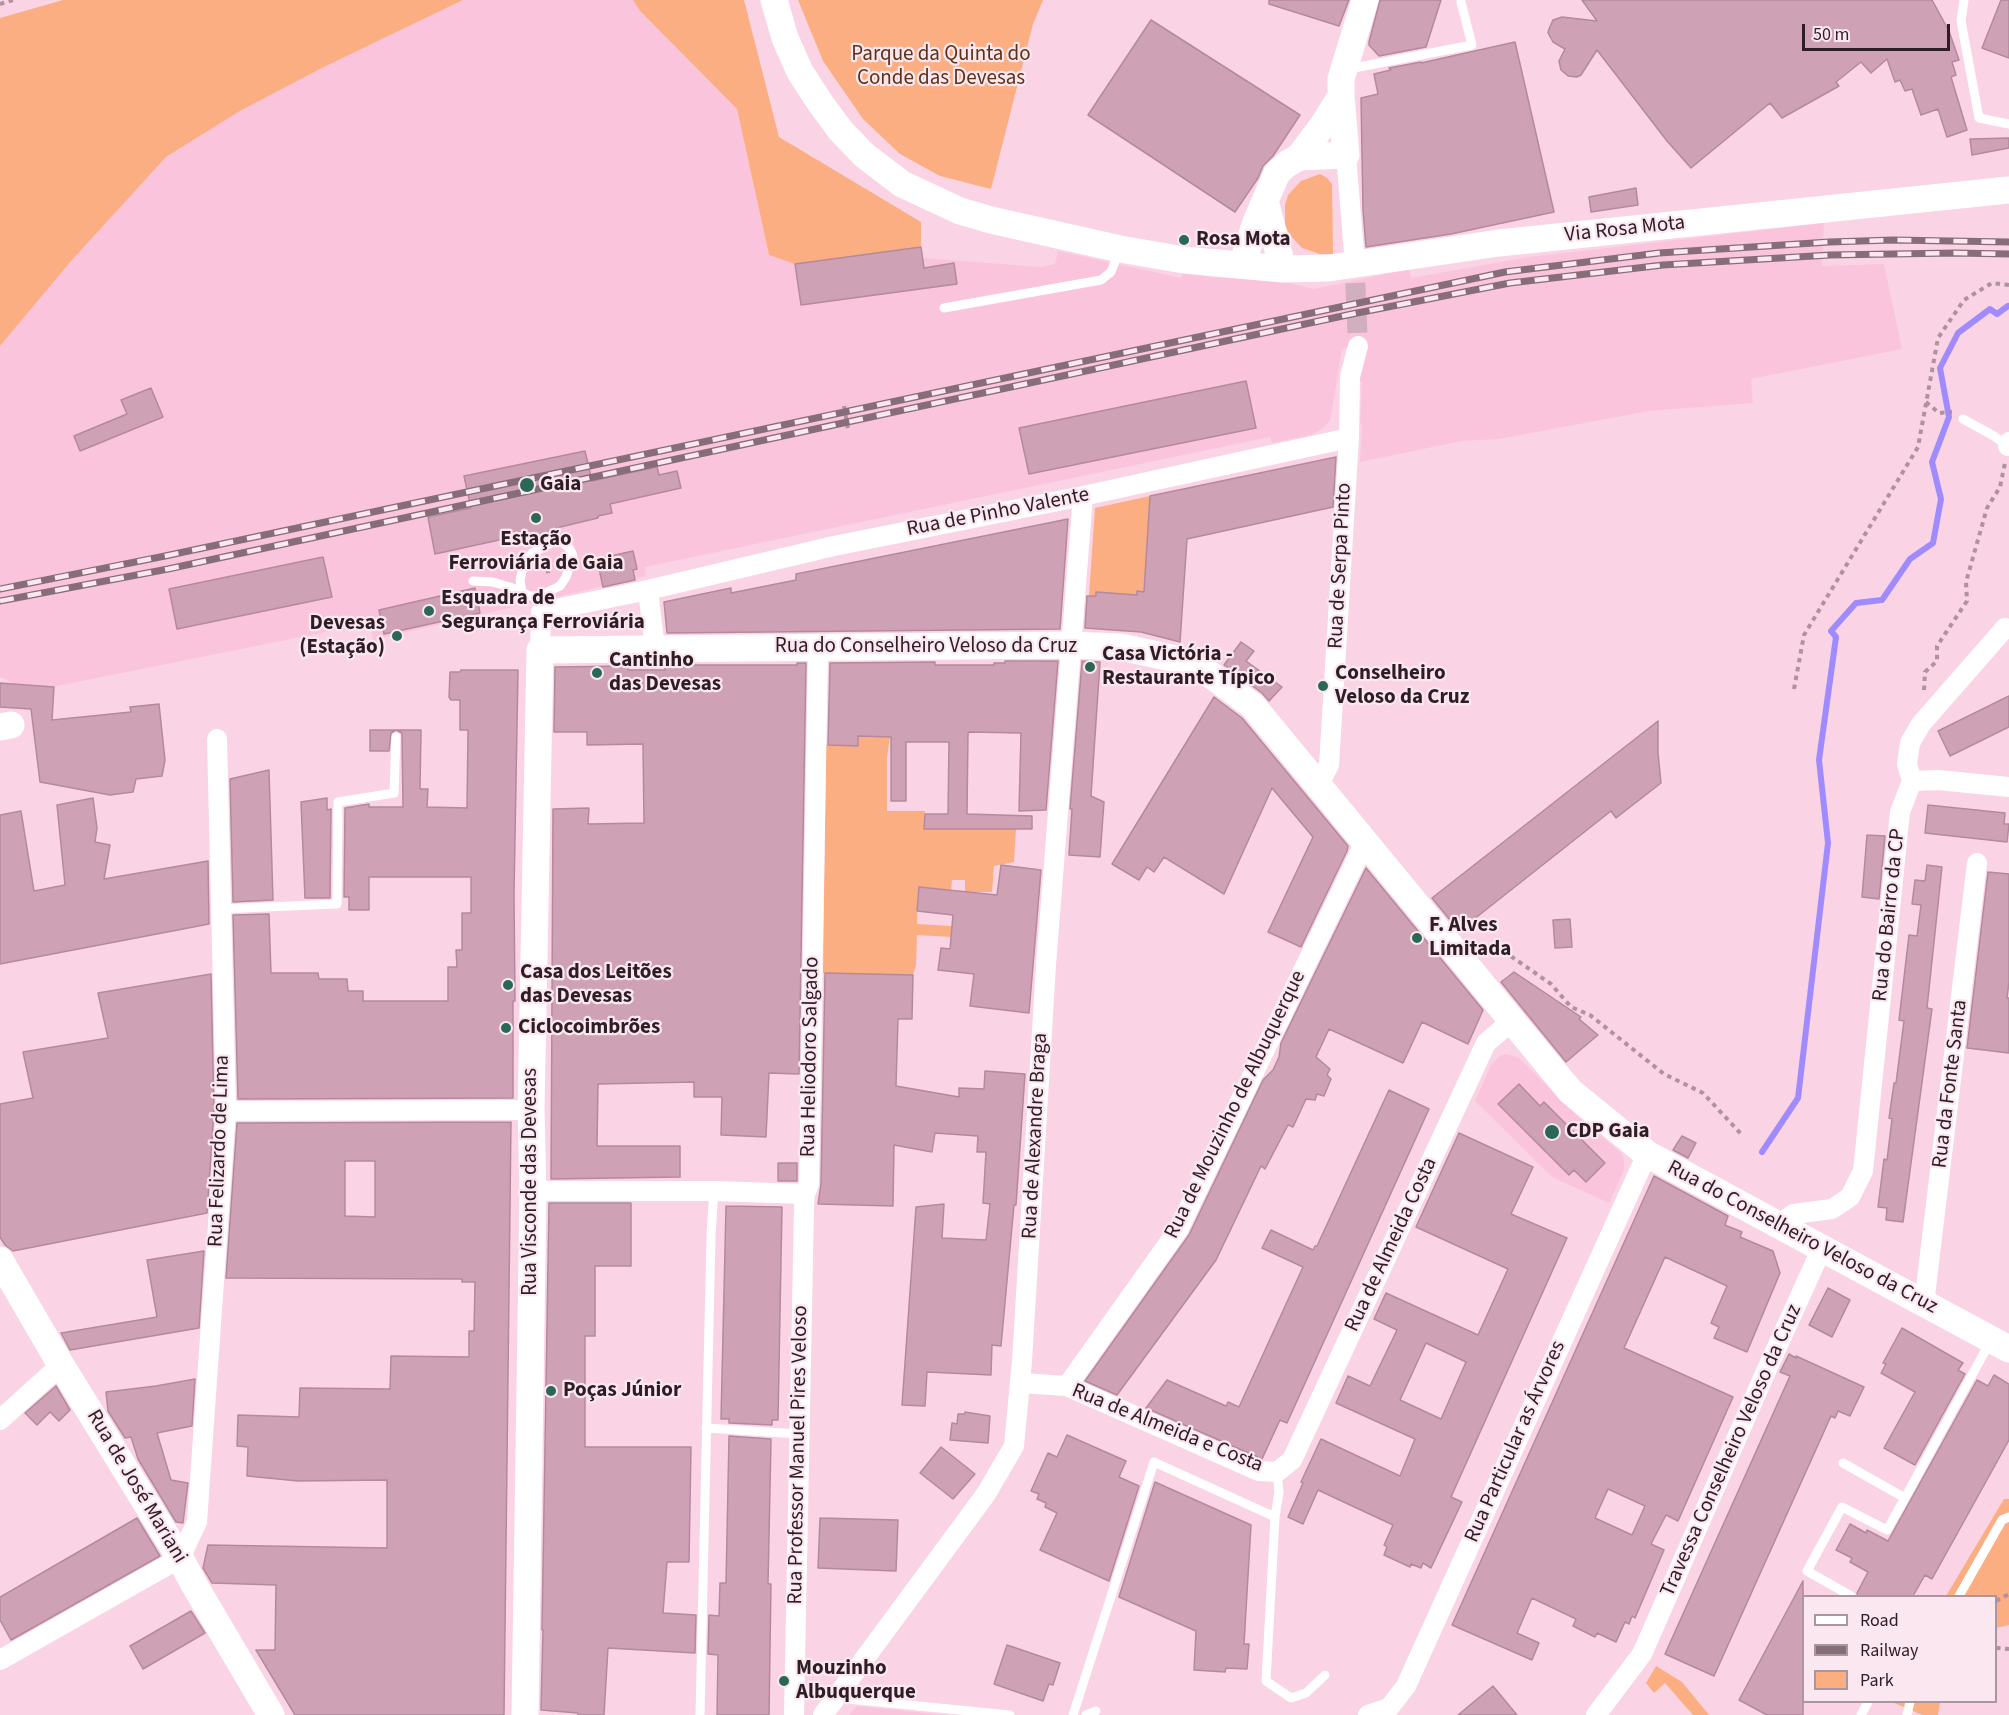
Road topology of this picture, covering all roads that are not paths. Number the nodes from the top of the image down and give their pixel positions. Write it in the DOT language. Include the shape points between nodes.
graph roads {
  1 [pos="774,0"];
  2 [pos="1365,0"];
  3 [pos="1964,0"];
  4 [pos="1461,2"];
  5 [pos="1342,83"];
  6 [pos="2009,124"];
  7 [pos="1346,155"];
  8 [pos="1299,157"];
  9 [pos="2009,190"];
  10 [pos="1265,201"];
  11 [pos="1120,249"];
  12 [pos="1354,253"];
  13 [pos="1242,265"];
  14 [pos="1283,269"];
  15 [pos="944,308"];
  16 [pos="1358,346"];
  17 [pos="1963,419"];
  18 [pos="1349,438"];
  19 [pos="2009,445"];
  20 [pos="1083,496"];
  21 [pos="473,581"];
  22 [pos="648,590"];
  23 [pos="522,592"];
  24 [pos="540,604"];
  25 [pos="2009,629"];
  26 [pos="1071,645"];
  27 [pos="818,648"];
  28 [pos="655,649"];
  29 [pos="540,650"];
  30 [pos="396,737"];
  31 [pos="217,739"];
  32 [pos="1912,781"];
  33 [pos="1318,784"];
  34 [pos="2009,787"];
  35 [pos="1365,842"];
  36 [pos="1977,863"];
  37 [pos="221,909"];
  38 [pos="1512,1021"];
  39 [pos="531,1110"];
  40 [pos="226,1111"];
  41 [pos="1647,1154"];
  42 [pos="533,1191"];
  43 [pos="714,1191"];
  44 [pos="805,1194"];
  45 [pos="1778,1225"];
  46 [pos="1822,1248"];
  47 [pos="0,1260"];
  48 [pos="1924,1304"];
  49 [pos="2000,1345"];
  50 [pos="61,1365"];
  51 [pos="1021,1383"];
  52 [pos="1067,1386"];
  53 [pos="0,1420"];
  54 [pos="706,1428"];
  55 [pos="800,1434"];
  56 [pos="1843,1463"];
  57 [pos="1277,1472"];
  58 [pos="1905,1498"];
  59 [pos="1275,1517"];
  60 [pos="2009,1517"];
  61 [pos="180,1558"];
  62 [pos="1849,1595"];
  63 [pos="1960,1595"];
  64 [pos="0,1660"];
  65 [pos="1324,1675"];
  66 [pos="837,1698"];
  67 [pos="1096,1711"];
  68 [pos="271,1715"];
  69 [pos="525,1715"];
  70 [pos="700,1715"];
  71 [pos="794,1715"];
  72 [pos="823,1715"];
  73 [pos="1010,1715"];
  74 [pos="1073,1715"];
  75 [pos="1086,1715"];
  76 [pos="1368,1715"];
  77 [pos="1596,1715"];
  1 -- 11 [label="main road, Via Rosa Mota" via="785,38 811,89 841,131 889,175 960,211"];
  2 -- 5 [label="main road"];
  3 -- 6 [label="lane" via="1961,21 1978,118"];
  4 -- 5 [label="lane" via="1472,45"];
  5 -- 7 [label="main road"];
  5 -- 8 [label="main road" via="1323,126"];
  7 -- 8 [label="main road"];
  7 -- 12 [label="street"];
  8 -- 10 [label="main road" via="1277,173"];
  9 -- 14 [label="main road, Via Rosa Mota" via="1499,243 1329,268"];
  10 -- 13 [label="main road"];
  10 -- 14 [label="main road"];
  11 -- 13 [label="main road, Via Rosa Mota"];
  11 -- 15 [label="lane" via="1111,272 1101,280"];
  13 -- 14 [label="main road, Via Rosa Mota"];
  16 -- 18 [label="street, Rua de Serpa Pinto" via="1350,377"];
  17 -- 19 [label="lane"];
  18 -- 20 [label="street, Rua de Pinho Valente"];
  18 -- 33 [label="street, Rua de Serpa Pinto" via="1329,765"];
  20 -- 22 [label="street, Rua de Pinho Valente" via="834,546"];
  20 -- 26 [label="street, Rua de Alexandre Braga"];
  21 -- 23 [label="lane" via="493,582"];
  22 -- 24 [label="street, Rua de Pinho Valente"];
  22 -- 28 [label="street"];
  23 -- 24 [label="lane"];
  23 -- 24 [label="lane" via="523,567 532,553 553,542 562,542 573,556 571,565 560,586"];
  24 -- 29 [label="street"];
  25 -- 32 [label="street, Rua do Bairro da CP" via="2005,628 1921,724 1910,743 1907,764"];
  26 -- 27 [label="main road, Rua do Conselheiro Veloso da Cruz"];
  26 -- 33 [label="main road, Rua do Conselheiro Veloso da Cruz" via="1131,649 1171,658 1211,675 1253,706"];
  26 -- 51 [label="street, Rua de Alexandre Braga" via="1046,964"];
  27 -- 28 [label="main road, Rua do Conselheiro Veloso da Cruz"];
  27 -- 44 [label="street, Rua Heliodoro Salgado" via="809,1184"];
  28 -- 29 [label="main road, Rua do Conselheiro Veloso da Cruz"];
  29 -- 39 [label="main road, Rua Visconde das Devesas"];
  30 -- 37 [label="lane" via="394,793 338,802 337,904"];
  31 -- 37 [label="street, Rua Felizardo de Lima"];
  32 -- 34 [label="street"];
  32 -- 45 [label="street, Rua do Bairro da CP" via="1900,812 1863,1171 1850,1197 1832,1209 1793,1214"];
  33 -- 35 [label="main road, Rua do Conselheiro Veloso da Cruz"];
  35 -- 38 [label="main road, Rua do Conselheiro Veloso da Cruz"];
  35 -- 52 [label="street, Rua de Mouzinho de Albuquerque" via="1178,1230"];
  36 -- 48 [label="street, Rua da Fonte Santa"];
  37 -- 40 [label="street, Rua Felizardo de Lima"];
  38 -- 41 [label="main road, Rua do Conselheiro Veloso da Cruz" via="1570,1091"];
  38 -- 57 [label="street, Rua de Almeida Costa" via="1486,1043 1292,1460"];
  39 -- 40 [label="street"];
  39 -- 42 [label="main road, Rua Visconde das Devesas"];
  40 -- 61 [label="street, Rua Felizardo de Lima" via="197,1522"];
  41 -- 45 [label="main road, Rua do Conselheiro Veloso da Cruz"];
  41 -- 76 [label="street, Rua Particular as Árvores" via="1406,1686 1389,1708"];
  42 -- 43 [label="street"];
  42 -- 69 [label="main road, Rua Visconde das Devesas"];
  43 -- 44 [label="street"];
  43 -- 54 [label="lane"];
  44 -- 55 [label="street, Rua Professor Manuel Pires Veloso"];
  45 -- 46 [label="main road, Rua do Conselheiro Veloso da Cruz"];
  46 -- 48 [label="main road, Rua do Conselheiro Veloso da Cruz"];
  46 -- 77 [label="street, Travessa Conselheiro Veloso da Cruz" via="1642,1654"];
  47 -- 50 [label="main road, Rua de José Mariani"];
  48 -- 49 [label="main road, Rua do Conselheiro Veloso da Cruz"];
  49 -- 58 [label="lane"];
  50 -- 53 [label="street"];
  50 -- 61 [label="main road, Rua de José Mariani"];
  51 -- 52 [label="street, Rua de Almeida e Costa"];
  51 -- 66 [label="street, Rua de Alexandre Braga" via="1014,1446 986,1494"];
  52 -- 57 [label="street, Rua de Almeida e Costa" via="1259,1472"];
  54 -- 55 [label="lane"];
  54 -- 70 [label="lane"];
  55 -- 71 [label="street, Rua Professor Manuel Pires Veloso"];
  56 -- 58 [label="lane"];
  57 -- 59 [label="lane"];
  58 -- 62 [label="lane" via="1887,1530 1842,1507 1808,1572"];
  59 -- 65 [label="lane" via="1266,1681 1291,1698 1306,1693"];
  59 -- 74 [label="lane" via="1154,1462"];
  60 -- 63 [label="lane" via="2002,1520"];
  61 -- 64 [label="street"];
  61 -- 68 [label="main road, Rua de José Mariani"];
  66 -- 72 [label="street, Rua de Alexandre Braga"];
  66 -- 73 [label="lane"];
  67 -- 75 [label="lane"];
}
